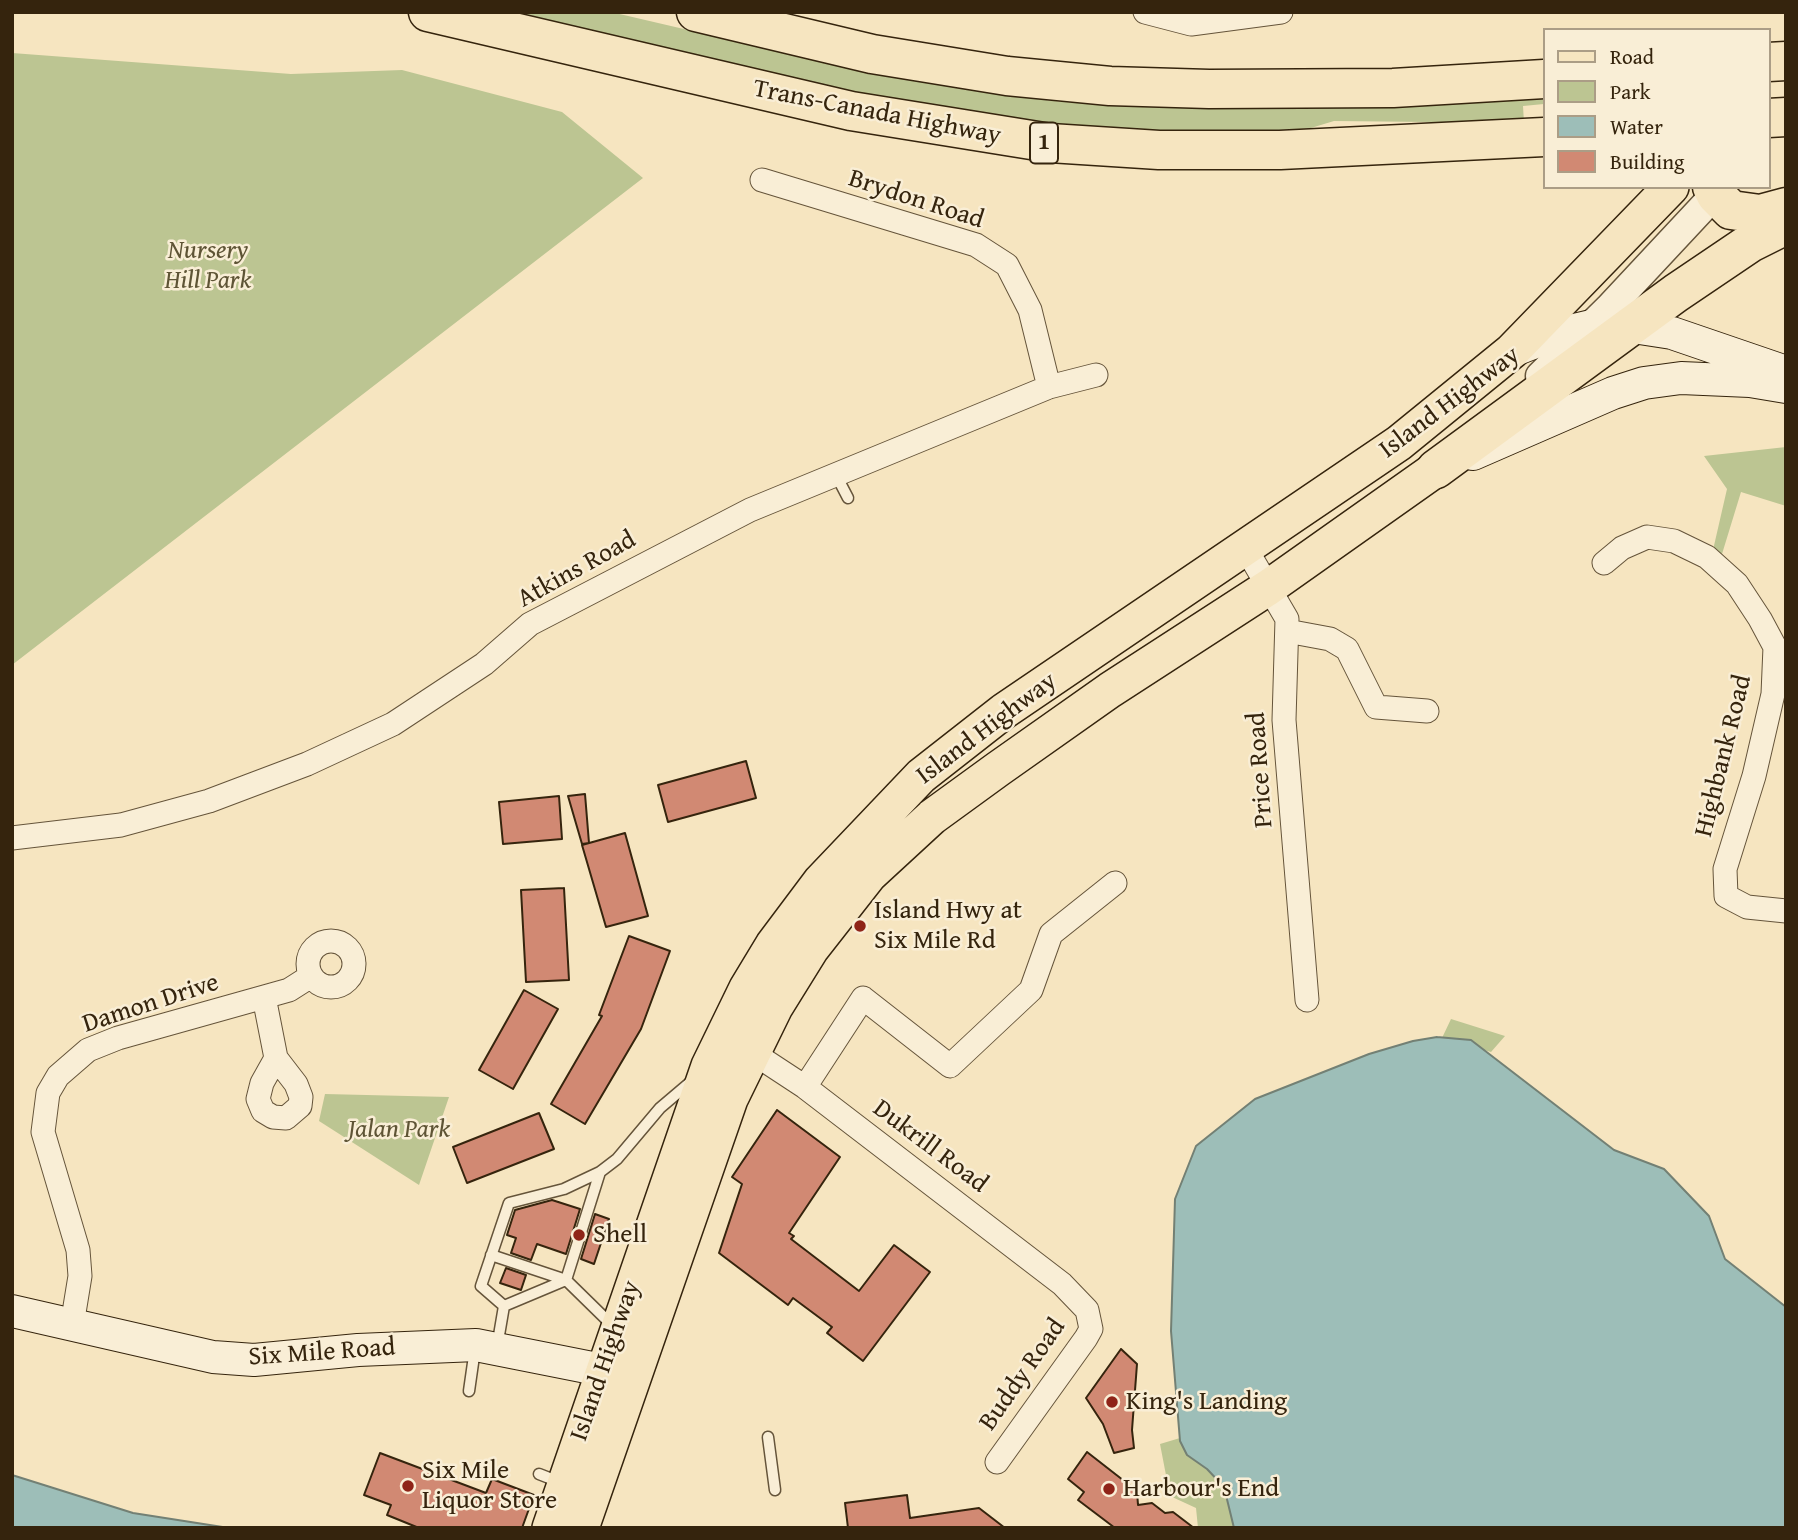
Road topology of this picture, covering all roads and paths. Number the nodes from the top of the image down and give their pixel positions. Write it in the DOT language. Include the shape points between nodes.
graph roads {
  1 [pos="428,12"];
  2 [pos="696,12"];
  3 [pos="1145,12"];
  4 [pos="1281,12"];
  5 [pos="1786,63"];
  6 [pos="1542,79"];
  7 [pos="1770,81"];
  8 [pos="1786,116"];
  9 [pos="1770,133"];
  10 [pos="1535,138"];
  11 [pos="762,180"];
  12 [pos="1669,189"];
  13 [pos="1717,190"];
  14 [pos="1786,207"];
  15 [pos="1786,225"];
  16 [pos="1591,326"];
  17 [pos="1633,327"];
  18 [pos="1512,351"];
  19 [pos="1786,372"];
  20 [pos="1096,374"];
  21 [pos="1049,387"];
  22 [pos="1786,387"];
  23 [pos="1436,469"];
  24 [pos="835,473"];
  25 [pos="848,498"];
  26 [pos="1245,547"];
  27 [pos="1604,563"];
  28 [pos="1269,587"];
  29 [pos="1287,631"];
  30 [pos="1427,711"];
  31 [pos="12,838"];
  32 [pos="1115,883"];
  33 [pos="1786,911"];
  34 [pos="311,976"];
  35 [pos="264,998"];
  36 [pos="1307,1000"];
  37 [pos="738,1043"];
  38 [pos="276,1058"];
  39 [pos="709,1066"];
  40 [pos="805,1087"];
  41 [pos="600,1172"];
  42 [pos="491,1255"];
  43 [pos="566,1280"];
  44 [pos="504,1306"];
  45 [pos="12,1311"];
  46 [pos="1090,1319"];
  47 [pos="72,1325"];
  48 [pos="616,1329"];
  49 [pos="486,1346"];
  50 [pos="618,1372"];
  51 [pos="469,1391"];
  52 [pos="768,1437"];
  53 [pos="997,1462"];
  54 [pos="775,1490"];
  55 [pos="550,1528"];
  56 [pos="581,1528"];
  1 -- 10 [label="highway, Trans-Canada Highway / 1" via="851,111 1050,143 1159,150 1280,150"];
  2 -- 6 [label="highway" via="885,56 1007,76 1110,86 1393,88"];
  3 -- 4 [label="street" via="1191,24"];
  5 -- 7 [label="main road"];
  8 -- 9 [label="street"];
  11 -- 21 [label="street, Brydon Road" via="976,245 1007,265 1030,310"];
  12 -- 18 [label="main road"];
  13 -- 14 [label="highway" via="1731,210 1760,214"];
  13 -- 16 [label="street"];
  15 -- 17 [label="highway" via="1749,243"];
  16 -- 17 [label="main road, Island Highway"];
  16 -- 18 [label="main road, Island Highway"];
  16 -- 23 [label="street"];
  17 -- 19 [label="main road, Island Highway" via="1680,335"];
  17 -- 23 [label="highway"];
  18 -- 26 [label="main road, Island Highway" via="1399,443"];
  20 -- 21 [label="street, Atkins Road"];
  21 -- 24 [label="street, Atkins Road"];
  22 -- 23 [label="main road, Island Highway" via="1681,378 1644,383"];
  23 -- 28 [label="main road, Island Highway"];
  24 -- 25 [label="lane"];
  24 -- 31 [label="street, Atkins Road" via="750,510 530,624 484,664 393,724 307,764 209,801 121,825"];
  26 -- 28 [label="street, Price Road"];
  26 -- 37 [label="main road, Island Highway" via="1004,711 921,776 866,830 792,917 747,988"];
  27 -- 33 [label="street, Highbank Road" via="1622,548 1647,537 1674,541 1707,557 1737,584 1775,647 1773,694 1725,869 1726,896 1746,907"];
  28 -- 29 [label="street, Price Road" via="1287,619"];
  28 -- 37 [label="main road, Island Highway" via="1110,690 932,817 869,875 811,949 775,1007"];
  29 -- 30 [label="street" via="1330,639 1347,649 1376,707"];
  29 -- 36 [label="street, Price Road" via="1284,720"];
  32 -- 40 [label="street" via="1051,934 1031,990 950,1066 863,998"];
  34 -- 35 [label="street, Damon Drive"];
  35 -- 38 [label="street"];
  35 -- 47 [label="street, Damon Drive" via="108,1042 71,1062 53,1084 43,1112 43,1132 78,1250 80,1276"];
  37 -- 39 [label="main road, Island Highway"];
  37 -- 40 [label="street, Dukrill Road"];
  37 -- 50 [label="main road, Island Highway" via="721,1125"];
  39 -- 41 [label="lane" via="660,1108 617,1159"];
  39 -- 48 [label="main road, Island Highway"];
  40 -- 46 [label="street, Dukrill Road" via="1062,1284"];
  41 -- 42 [label="lane" via="564,1189 509,1203"];
  41 -- 43 [label="lane"];
  42 -- 43 [label="lane"];
  42 -- 44 [label="lane" via="481,1286"];
  43 -- 44 [label="lane"];
  43 -- 48 [label="lane"];
  44 -- 49 [label="lane"];
  45 -- 47 [label="main road, Six Mile Road"];
  46 -- 53 [label="street, Buddy Road" via="1086,1338"];
  47 -- 49 [label="main road, Six Mile Road" via="213,1357 254,1360 358,1350"];
  48 -- 50 [label="main road, Island Highway"];
  49 -- 50 [label="main road, Six Mile Road"];
  49 -- 51 [label="lane"];
  50 -- 55 [label="main road, Island Highway" via="551,1479"];
  50 -- 56 [label="main road, Island Highway"];
  52 -- 54 [label="lane"];
}
